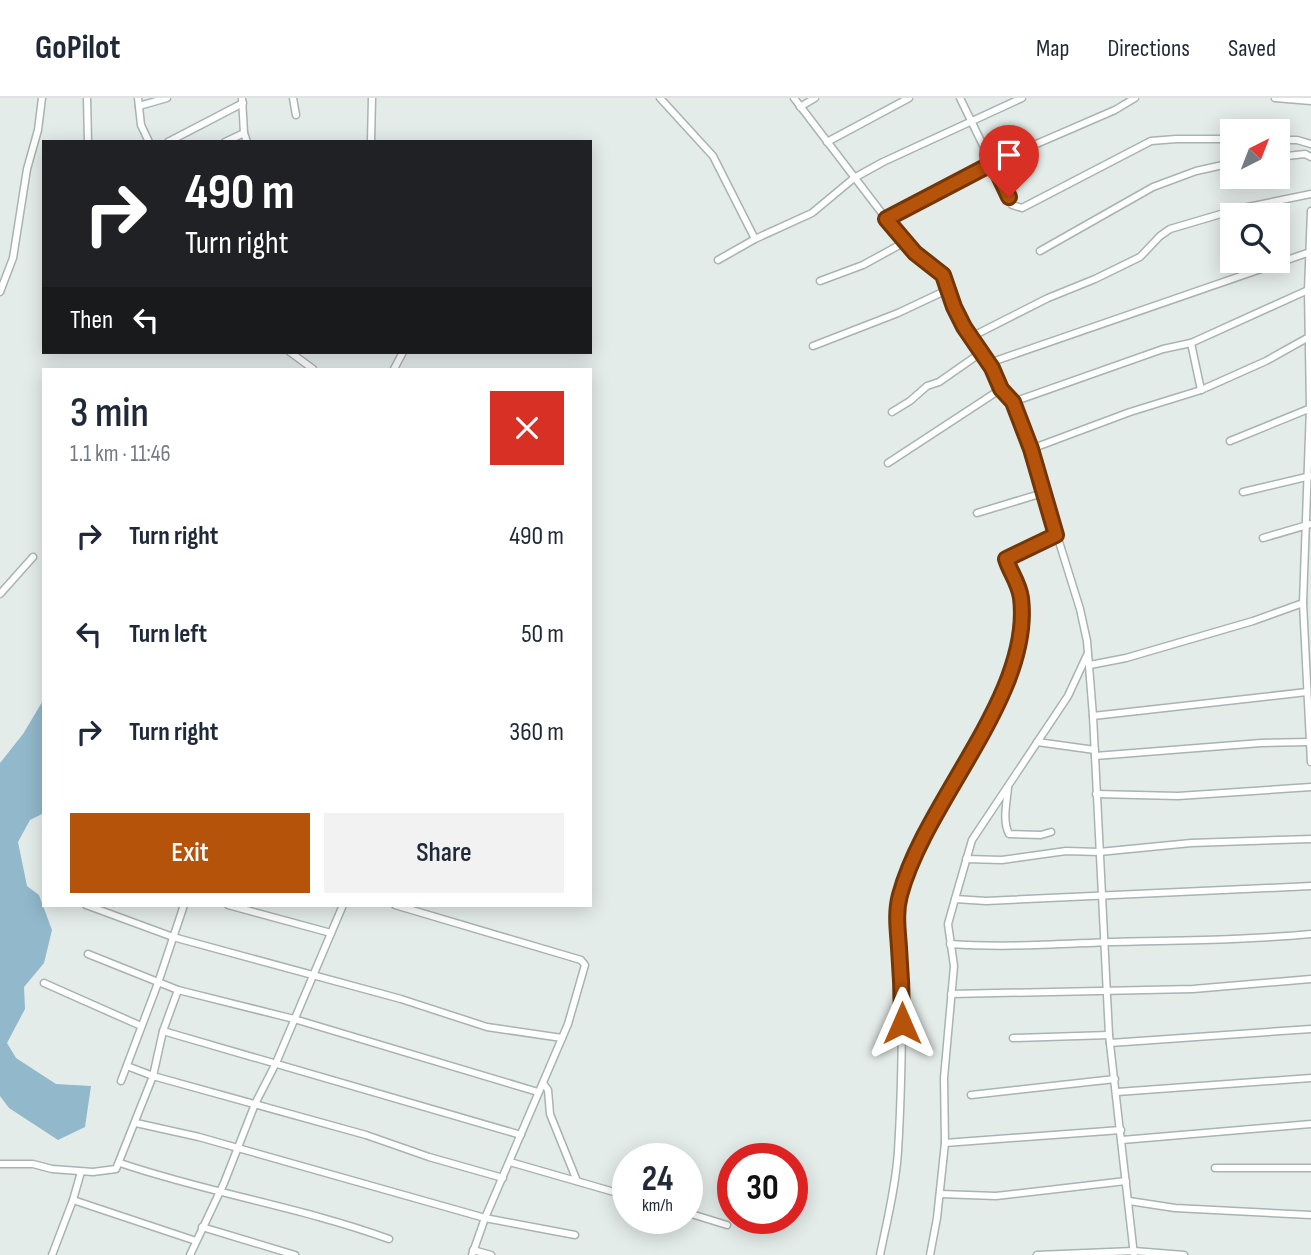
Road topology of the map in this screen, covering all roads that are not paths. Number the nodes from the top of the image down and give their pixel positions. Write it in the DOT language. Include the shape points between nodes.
graph roads {
  1 [pos="42,98"];
  2 [pos="87,98"];
  3 [pos="167,98"];
  4 [pos="293,98"];
  5 [pos="372,98"];
  6 [pos="660,98"];
  7 [pos="794,98"];
  8 [pos="815,98"];
  9 [pos="909,98"];
  10 [pos="960,98"];
  11 [pos="1023,98"];
  12 [pos="1135,98"];
  13 [pos="1275,98"];
  14 [pos="242,100"];
  15 [pos="1311,101"];
  16 [pos="139,102"];
  17 [pos="800,107"];
  18 [pos="296,115"];
  19 [pos="974,122"];
  20 [pos="244,133"];
  21 [pos="1220,139"];
  22 [pos="88,140"];
  23 [pos="148,140"];
  24 [pos="172,140"];
  25 [pos="229,140"];
  26 [pos="246,140"];
  27 [pos="371,140"];
  28 [pos="1290,141"];
  29 [pos="827,142"];
  30 [pos="1311,145"];
  31 [pos="1290,156"];
  32 [pos="1311,157"];
  33 [pos="993,163"];
  34 [pos="1220,166"];
  35 [pos="854,178"];
  36 [pos="1311,194"];
  37 [pos="1311,211"];
  38 [pos="886,219"];
  39 [pos="755,239"];
  40 [pos="1310,240"];
  41 [pos="905,242"];
  42 [pos="1040,251"];
  43 [pos="1310,251"];
  44 [pos="718,260"];
  45 [pos="1310,280"];
  46 [pos="820,281"];
  47 [pos="949,289"];
  48 [pos="1308,290"];
  49 [pos="0,292"];
  50 [pos="971,337"];
  51 [pos="1310,337"];
  52 [pos="1191,343"];
  53 [pos="813,346"];
  54 [pos="982,352"];
  55 [pos="293,354"];
  56 [pos="989,363"];
  57 [pos="312,368"];
  58 [pos="1001,389"];
  59 [pos="1201,390"];
  60 [pos="1013,402"];
  61 [pos="1310,408"];
  62 [pos="892,412"];
  63 [pos="1230,441"];
  64 [pos="1309,448"];
  65 [pos="1031,449"];
  66 [pos="888,463"];
  67 [pos="1308,477"];
  68 [pos="1243,492"];
  69 [pos="1043,493"];
  70 [pos="977,513"];
  71 [pos="1308,525"];
  72 [pos="1056,535"];
  73 [pos="1263,538"];
  74 [pos="33,557"];
  75 [pos="1307,576"];
  76 [pos="0,594"];
  77 [pos="1303,603"];
  78 [pos="1307,617"];
  79 [pos="1088,652"];
  80 [pos="1308,662"];
  81 [pos="1090,665"];
  82 [pos="1307,692"];
  83 [pos="1310,710"];
  84 [pos="1093,716"];
  85 [pos="1037,742"];
  86 [pos="1310,742"];
  87 [pos="1095,753"];
  88 [pos="1311,759"];
  89 [pos="1008,785"];
  90 [pos="1311,787"];
  91 [pos="1096,794"];
  92 [pos="1051,832"];
  93 [pos="1311,839"];
  94 [pos="1099,852"];
  95 [pos="966,859"];
  96 [pos="1311,886"];
  97 [pos="1101,896"];
  98 [pos="955,899"];
  99 [pos="91,907"];
  100 [pos="183,907"];
  101 [pos="235,907"];
  102 [pos="342,907"];
  103 [pos="402,907"];
  104 [pos="331,933"];
  105 [pos="1311,934"];
  106 [pos="173,937"];
  107 [pos="1103,943"];
  108 [pos="950,944"];
  109 [pos="88,954"];
  110 [pos="312,975"];
  111 [pos="1311,979"];
  112 [pos="44,983"];
  113 [pos="158,983"];
  114 [pos="178,990"];
  115 [pos="1106,992"];
  116 [pos="951,994"];
  117 [pos="293,1019"];
  118 [pos="141,1026"];
  119 [pos="1311,1029"];
  120 [pos="163,1031"];
  121 [pos="1109,1035"];
  122 [pos="562,1038"];
  123 [pos="1013,1038"];
  124 [pos="1110,1043"];
  125 [pos="276,1063"];
  126 [pos="127,1066"];
  127 [pos="153,1076"];
  128 [pos="1311,1077"];
  129 [pos="1115,1079"];
  130 [pos="121,1081"];
  131 [pos="542,1083"];
  132 [pos="538,1092"];
  133 [pos="1117,1092"];
  134 [pos="971,1095"];
  135 [pos="255,1104"];
  136 [pos="136,1123"];
  137 [pos="1311,1124"];
  138 [pos="1121,1130"];
  139 [pos="521,1135"];
  140 [pos="1122,1140"];
  141 [pos="945,1143"];
  142 [pos="238,1148"];
  143 [pos="510,1162"];
  144 [pos="120,1163"];
  145 [pos="2,1164"];
  146 [pos="1215,1168"];
  147 [pos="1311,1168"];
  148 [pos="0,1172"];
  149 [pos="81,1172"];
  150 [pos="503,1178"];
  151 [pos="577,1181"];
  152 [pos="1126,1181"];
  153 [pos="220,1190"];
  154 [pos="612,1191"];
  155 [pos="940,1194"];
  156 [pos="73,1200"];
  157 [pos="1129,1201"];
  158 [pos="1311,1215"];
  159 [pos="485,1218"];
  160 [pos="202,1227"];
  161 [pos="575,1235"];
  162 [pos="389,1239"];
  163 [pos="196,1241"];
  164 [pos="473,1252"];
  165 [pos="1134,1253"];
  166 [pos="52,1255"];
  167 [pos="190,1255"];
  168 [pos="295,1255"];
  169 [pos="491,1255"];
  170 [pos="880,1255"];
  171 [pos="930,1255"];
  172 [pos="1037,1255"];
  173 [pos="1184,1255"];
  1 -- 49 [label="street" via="13,258"];
  2 -- 22 [label="street"];
  3 -- 16 [label="street"];
  4 -- 18 [label="street"];
  5 -- 27 [label="street"];
  6 -- 39 [label="street" via="713,156"];
  7 -- 17 [label="street"];
  8 -- 17 [label="street"];
  9 -- 29 [label="street"];
  10 -- 19 [label="street"];
  11 -- 19 [label="street"];
  12 -- 33 [label="street"];
  13 -- 15 [label="street"];
  14 -- 20 [label="street"];
  14 -- 24 [label="street"];
  16 -- 23 [label="street"];
  17 -- 29 [label="street"];
  19 -- 33 [label="street"];
  19 -- 35 [label="street" via="924,141"];
  20 -- 25 [label="street"];
  20 -- 26 [label="street"];
  21 -- 33 [label="street" via="1151,141 1021,208 1012,205"];
  28 -- 30 [label="street"];
  29 -- 35 [label="street"];
  31 -- 32 [label="street"];
  33 -- 38 [label="street"];
  34 -- 42 [label="street" via="1153,187"];
  35 -- 38 [label="street"];
  35 -- 39 [label="street" via="812,213"];
  36 -- 50 [label="street" via="1170,229 1140,257"];
  37 -- 40 [label="street"];
  38 -- 41 [label="street"];
  39 -- 44 [label="street"];
  40 -- 43 [label="street"];
  41 -- 46 [label="street"];
  41 -- 47 [label="street" via="943,275"];
  43 -- 45 [label="street"];
  43 -- 56 [label="street"];
  45 -- 48 [label="street"];
  47 -- 50 [label="street"];
  47 -- 53 [label="street"];
  48 -- 51 [label="street"];
  48 -- 52 [label="street"];
  50 -- 54 [label="street"];
  51 -- 59 [label="street"];
  51 -- 61 [label="street"];
  52 -- 59 [label="street"];
  52 -- 60 [label="street"];
  54 -- 56 [label="street"];
  54 -- 62 [label="street"];
  55 -- 57 [label="street"];
  56 -- 58 [label="street"];
  58 -- 60 [label="street"];
  58 -- 66 [label="street"];
  59 -- 65 [label="street"];
  60 -- 65 [label="street"];
  61 -- 63 [label="street"];
  61 -- 64 [label="street"];
  64 -- 67 [label="street"];
  65 -- 69 [label="street"];
  67 -- 68 [label="street"];
  67 -- 71 [label="street"];
  69 -- 70 [label="street"];
  69 -- 72 [label="street"];
  71 -- 73 [label="street"];
  71 -- 75 [label="street"];
  72 -- 79 [label="street" via="1080,609"];
  72 -- 170 [label="street" via="1006,559 1021,597 1022,634 1016,660 993,711 916,847 900,895 898,1152"];
  74 -- 76 [label="street"];
  75 -- 77 [label="street"];
  77 -- 78 [label="street"];
  77 -- 81 [label="street"];
  78 -- 80 [label="street"];
  79 -- 81 [label="street"];
  79 -- 85 [label="street" via="1068,696"];
  80 -- 82 [label="street"];
  81 -- 84 [label="street"];
  82 -- 83 [label="street"];
  82 -- 84 [label="street"];
  83 -- 86 [label="street"];
  84 -- 87 [label="street"];
  85 -- 87 [label="street"];
  85 -- 89 [label="street"];
  86 -- 87 [label="street"];
  86 -- 88 [label="street"];
  87 -- 91 [label="street"];
  89 -- 92 [label="street" via="1009,834"];
  89 -- 95 [label="street" via="975,833"];
  90 -- 91 [label="street" via="1178,796"];
  91 -- 94 [label="street"];
  93 -- 94 [label="street"];
  94 -- 95 [label="street" via="1066,850 1002,860"];
  94 -- 97 [label="street"];
  95 -- 98 [label="street"];
  96 -- 97 [label="street"];
  97 -- 98 [label="street"];
  97 -- 107 [label="street"];
  98 -- 108 [label="street" via="948,924"];
  99 -- 106 [label="street"];
  100 -- 106 [label="street"];
  101 -- 104 [label="street"];
  102 -- 104 [label="street"];
  103 -- 122 [label="street" via="581,960 585,965 579,991"];
  104 -- 110 [label="street"];
  105 -- 107 [label="street"];
  106 -- 110 [label="street"];
  106 -- 113 [label="street"];
  107 -- 108 [label="street"];
  107 -- 115 [label="street"];
  108 -- 116 [label="street" via="954,966"];
  109 -- 113 [label="street"];
  110 -- 117 [label="street"];
  110 -- 122 [label="street" via="487,1027"];
  111 -- 115 [label="street"];
  112 -- 118 [label="street"];
  113 -- 114 [label="street"];
  113 -- 118 [label="street"];
  114 -- 117 [label="street"];
  114 -- 120 [label="street"];
  115 -- 116 [label="street"];
  115 -- 121 [label="street"];
  116 -- 141 [label="street" via="944,1078"];
  117 -- 125 [label="street"];
  117 -- 132 [label="street"];
  118 -- 126 [label="street"];
  119 -- 124 [label="street"];
  120 -- 125 [label="street"];
  120 -- 127 [label="street"];
  121 -- 123 [label="street"];
  121 -- 124 [label="street"];
  122 -- 131 [label="street"];
  124 -- 129 [label="street"];
  125 -- 135 [label="street"];
  125 -- 139 [label="street"];
  126 -- 127 [label="street"];
  126 -- 130 [label="street"];
  127 -- 135 [label="street"];
  127 -- 136 [label="street"];
  128 -- 133 [label="street"];
  129 -- 133 [label="street"];
  129 -- 134 [label="street"];
  131 -- 132 [label="street"];
  131 -- 151 [label="street"];
  132 -- 139 [label="street"];
  133 -- 138 [label="street"];
  135 -- 142 [label="street"];
  135 -- 150 [label="street"];
  136 -- 142 [label="street"];
  136 -- 144 [label="street"];
  137 -- 140 [label="street"];
  138 -- 140 [label="street"];
  138 -- 141 [label="street"];
  139 -- 143 [label="street"];
  140 -- 152 [label="street"];
  141 -- 155 [label="street"];
  142 -- 153 [label="street"];
  142 -- 159 [label="street"];
  143 -- 150 [label="street"];
  143 -- 151 [label="street"];
  144 -- 149 [label="street" via="116,1170"];
  144 -- 153 [label="street"];
  145 -- 148 [label="street"];
  145 -- 149 [label="street"];
  146 -- 147 [label="street"];
  149 -- 156 [label="street"];
  150 -- 159 [label="street"];
  151 -- 154 [label="street"];
  152 -- 155 [label="street" via="996,1196"];
  152 -- 157 [label="street"];
  153 -- 160 [label="street"];
  153 -- 162 [label="street"];
  155 -- 171 [label="street"];
  156 -- 163 [label="street"];
  156 -- 166 [label="street"];
  157 -- 158 [label="street"];
  157 -- 165 [label="street"];
  159 -- 161 [label="street"];
  159 -- 164 [label="street"];
  160 -- 163 [label="street"];
  160 -- 168 [label="street"];
  163 -- 167 [label="street"];
  164 -- 169 [label="street"];
  165 -- 172 [label="street"];
  165 -- 173 [label="street"];
}
